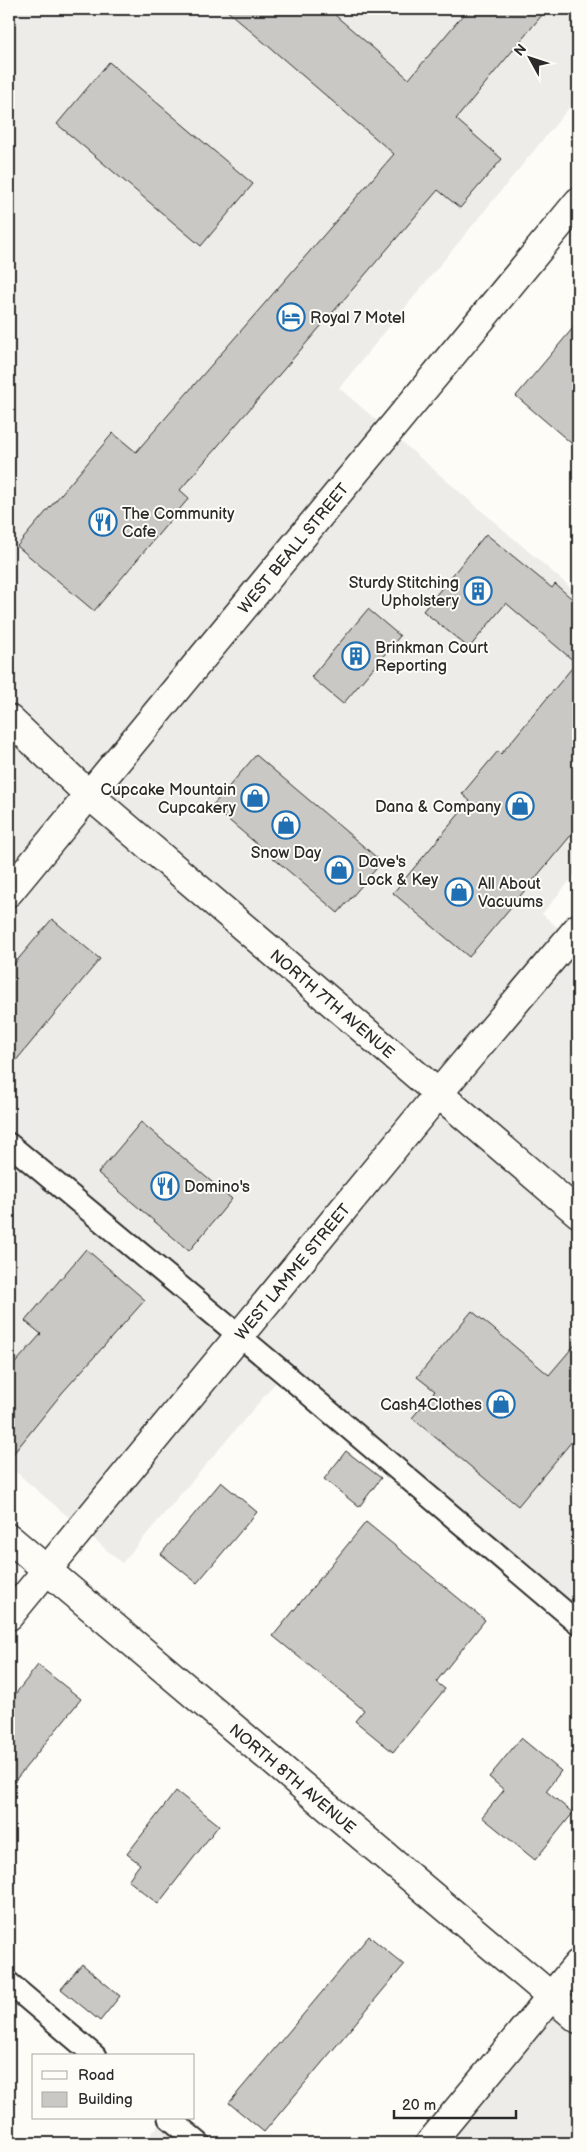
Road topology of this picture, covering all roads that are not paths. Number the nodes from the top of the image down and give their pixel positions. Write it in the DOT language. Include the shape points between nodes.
graph roads {
  1 [pos="578,202"];
  2 [pos="9,719"];
  3 [pos="9,736"];
  4 [pos="88,795"];
  5 [pos="9,892"];
  6 [pos="578,928"];
  7 [pos="438,1094"];
  8 [pos="9,1144"];
  9 [pos="578,1213"];
  10 [pos="240,1336"];
  11 [pos="9,1538"];
  12 [pos="47,1571"];
  13 [pos="9,1616"];
  14 [pos="578,1623"];
  15 [pos="578,1964"];
  16 [pos="9,1983"];
  17 [pos="551,1996"];
  18 [pos="578,2020"];
  19 [pos="93,2054"];
  20 [pos="171,2120"];
  21 [pos="198,2143"];
  22 [pos="430,2143"];
  1 -- 4 [label="street, WEST BEALL STREET"];
  2 -- 4 [label="street, NORTH 7TH AVENUE"];
  3 -- 4 [label="street, NORTH 7TH AVENUE"];
  4 -- 5 [label="street, WEST BEALL STREET"];
  4 -- 7 [label="street, NORTH 7TH AVENUE"];
  6 -- 7 [label="street, WEST LAMME STREET"];
  7 -- 9 [label="street, NORTH 7TH AVENUE"];
  7 -- 10 [label="street, WEST LAMME STREET"];
  8 -- 10 [label="lane"];
  10 -- 12 [label="street, WEST LAMME STREET"];
  10 -- 14 [label="lane"];
  11 -- 12 [label="street, NORTH 8TH AVENUE"];
  12 -- 13 [label="street, WEST LAMME STREET"];
  12 -- 17 [label="street, NORTH 8TH AVENUE"];
  15 -- 17 [label="street"];
  16 -- 19 [label="lane"];
  17 -- 18 [label="street, NORTH 8TH AVENUE"];
  17 -- 22 [label="street"];
  20 -- 21 [label="lane"];
}
